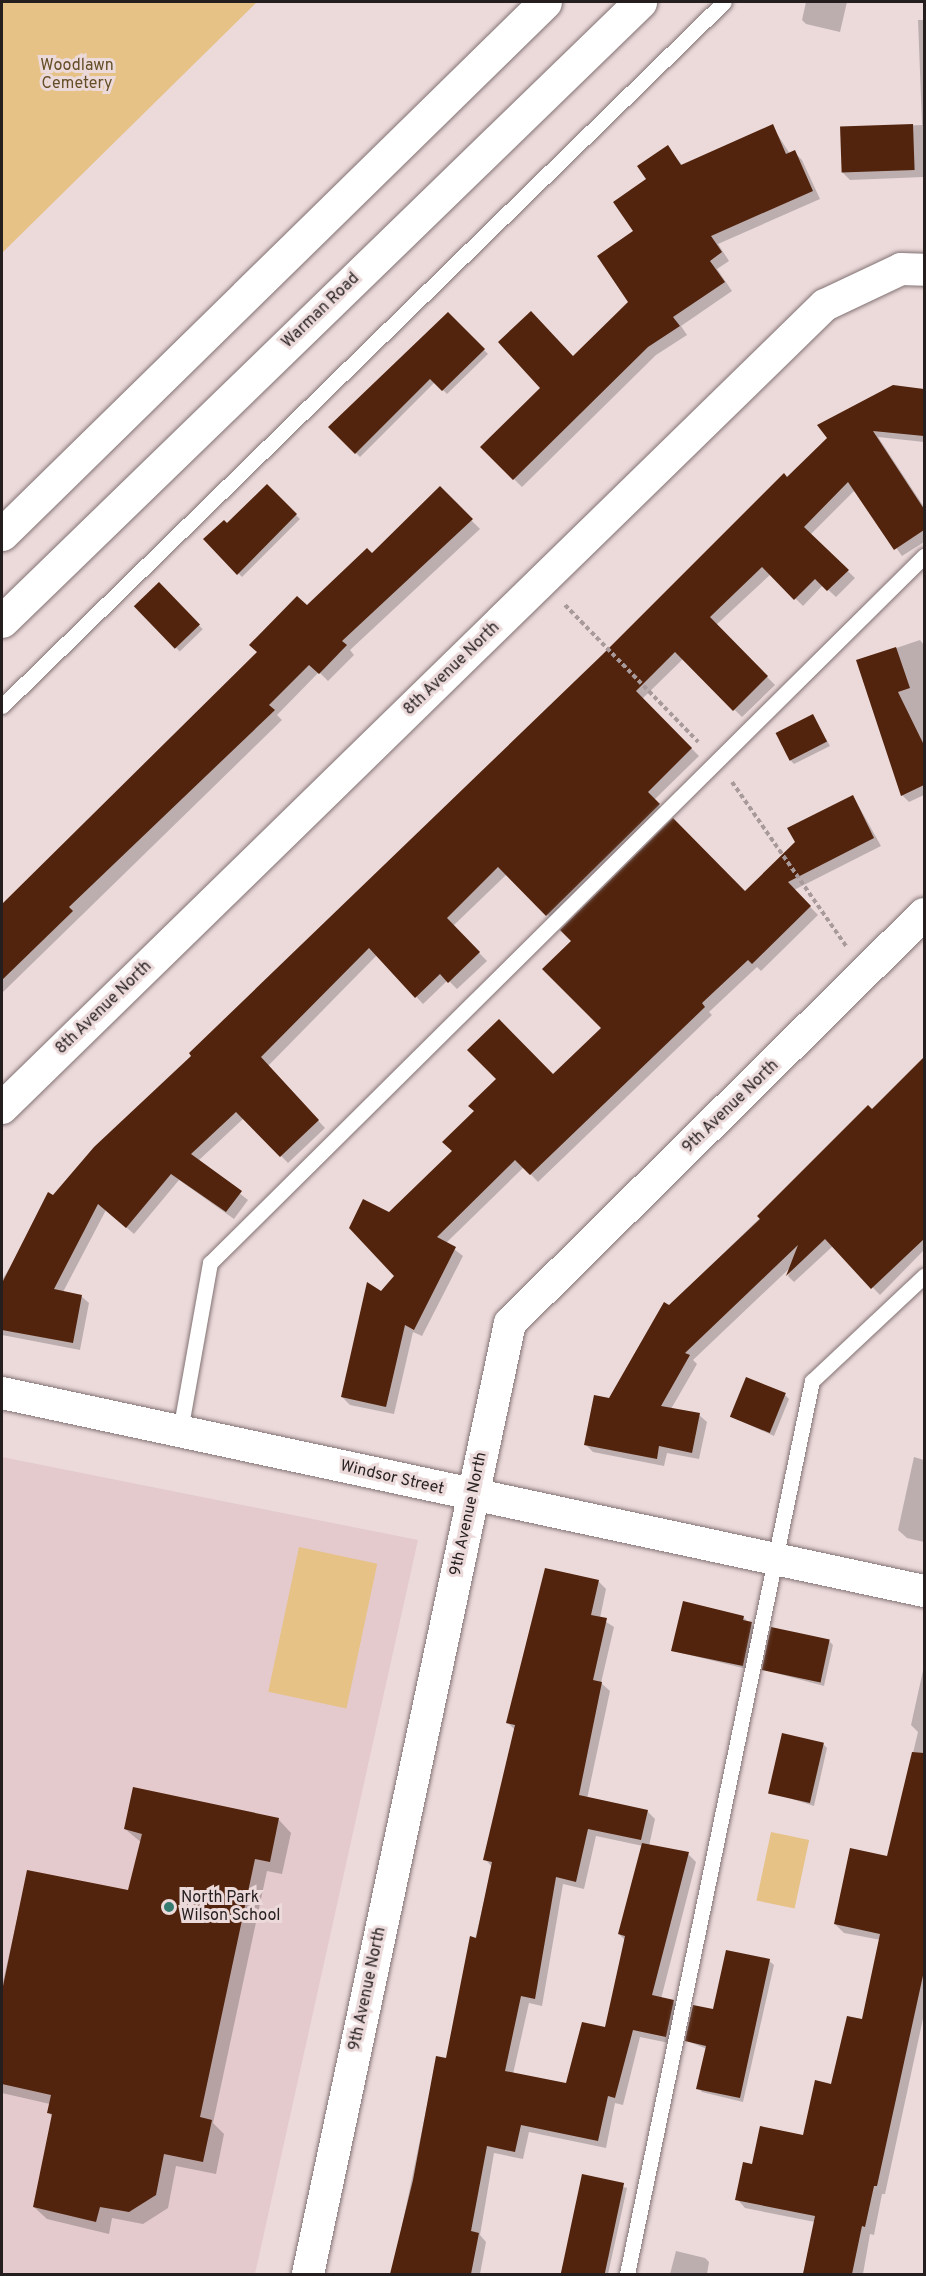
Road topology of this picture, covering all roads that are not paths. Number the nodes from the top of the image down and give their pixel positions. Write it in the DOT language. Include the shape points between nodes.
graph roads {
  1 [pos="544,2"];
  2 [pos="639,2"];
  3 [pos="724,2"];
  4 [pos="924,270"];
  5 [pos="2,534"];
  6 [pos="924,556"];
  7 [pos="2,621"];
  8 [pos="2,706"];
  9 [pos="924,914"];
  10 [pos="2,1108"];
  11 [pos="924,1276"];
  12 [pos="2,1393"];
  13 [pos="180,1431"];
  14 [pos="472,1496"];
  15 [pos="774,1557"];
  16 [pos="924,1592"];
  17 [pos="308,2274"];
  18 [pos="627,2274"];
  1 -- 5 [label="main road"];
  2 -- 7 [label="main road, Warman Road"];
  3 -- 8 [label="lane"];
  4 -- 10 [label="street, 8th Avenue North" via="901,269 825,305"];
  6 -- 13 [label="lane" via="210,1263"];
  9 -- 14 [label="street, 9th Avenue North" via="510,1323"];
  11 -- 15 [label="lane" via="812,1382"];
  12 -- 13 [label="street, Windsor Street"];
  13 -- 14 [label="street, Windsor Street"];
  14 -- 15 [label="street, Windsor Street"];
  14 -- 17 [label="street, 9th Avenue North"];
  15 -- 16 [label="street, Windsor Street"];
  15 -- 18 [label="lane"];
}
